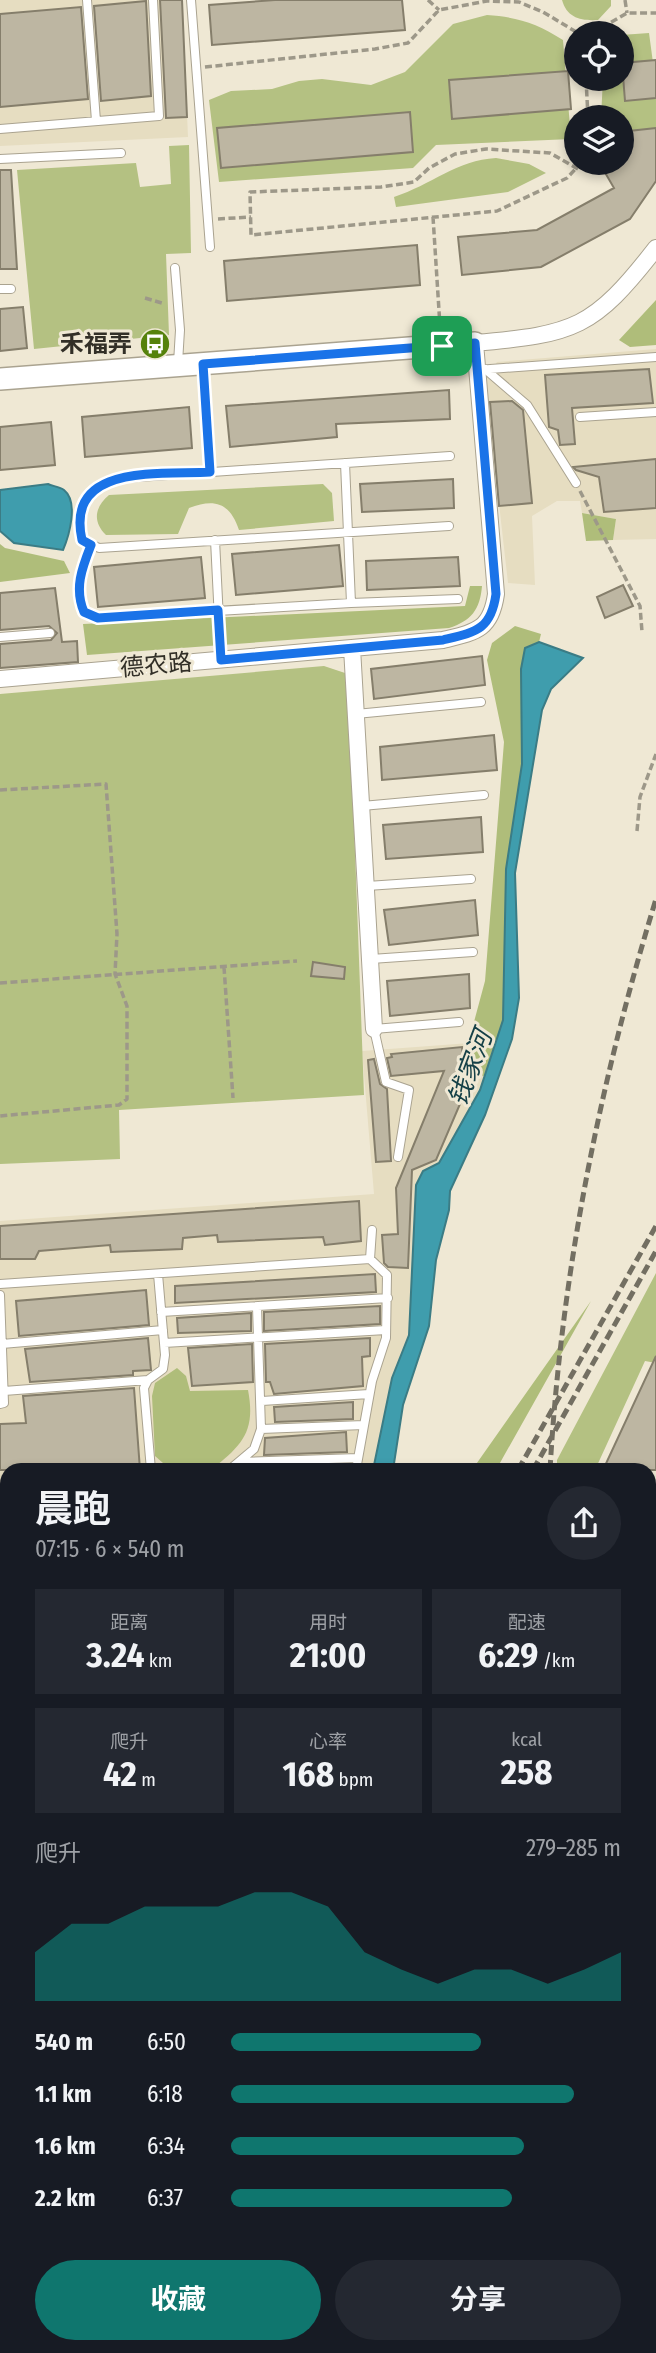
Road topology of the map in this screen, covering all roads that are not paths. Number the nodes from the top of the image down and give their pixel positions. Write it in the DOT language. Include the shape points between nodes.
graph roads {
  1 [pos="87,0"];
  2 [pos="153,0"];
  3 [pos="191,0"];
  4 [pos="96,121"];
  5 [pos="0,129"];
  6 [pos="121,153"];
  7 [pos="0,159"];
  8 [pos="210,247"];
  9 [pos="656,248"];
  10 [pos="176,268"];
  11 [pos="0,289"];
  12 [pos="11,289"];
  13 [pos="475,343"];
  14 [pos="656,357"];
  15 [pos="203,364"];
  16 [pos="178,366"];
  17 [pos="481,370"];
  18 [pos="0,379"];
  19 [pos="656,412"];
  20 [pos="580,417"];
  21 [pos="450,456"];
  22 [pos="345,463"];
  23 [pos="210,472"];
  24 [pos="576,483"];
  25 [pos="449,526"];
  26 [pos="348,532"];
  27 [pos="215,540"];
  28 [pos="91,545"];
  29 [pos="458,599"];
  30 [pos="351,603"];
  31 [pos="218,610"];
  32 [pos="50,633"];
  33 [pos="0,637"];
  34 [pos="352,648"];
  35 [pos="221,660"];
  36 [pos="0,679"];
  37 [pos="481,702"];
  38 [pos="356,714"];
  39 [pos="484,795"];
  40 [pos="362,806"];
  41 [pos="471,879"];
  42 [pos="367,886"];
  43 [pos="473,952"];
  44 [pos="371,959"];
  45 [pos="459,1022"];
  46 [pos="374,1029"];
  47 [pos="398,1157"];
  48 [pos="372,1230"];
  49 [pos="370,1259"];
  50 [pos="158,1274"];
  51 [pos="0,1284"];
  52 [pos="0,1295"];
  53 [pos="388,1298"];
  54 [pos="257,1307"];
  55 [pos="161,1312"];
  56 [pos="163,1330"];
  57 [pos="386,1330"];
  58 [pos="259,1338"];
  59 [pos="164,1343"];
  60 [pos="2,1344"];
  61 [pos="148,1380"];
  62 [pos="4,1391"];
  63 [pos="369,1394"];
  64 [pos="262,1401"];
  65 [pos="0,1404"];
  66 [pos="364,1426"];
  67 [pos="261,1429"];
  68 [pos="358,1458"];
  69 [pos="239,1462"];
  70 [pos="149,1463"];
  71 [pos="357,1463"];
  1 -- 4 [label="lane"];
  2 -- 4 [label="lane" via="159,116"];
  3 -- 8 [label="lane"];
  4 -- 5 [label="lane"];
  6 -- 7 [label="lane"];
  9 -- 13 [label="street" via="631,281 588,320 531,338"];
  10 -- 16 [label="lane"];
  11 -- 12 [label="lane"];
  13 -- 15 [label="street"];
  13 -- 17 [label="street, 德农路"];
  14 -- 17 [label="lane"];
  15 -- 16 [label="street"];
  15 -- 23 [label="lane"];
  16 -- 18 [label="street"];
  17 -- 24 [label="lane" via="527,405"];
  17 -- 34 [label="street, 德农路" via="496,594 493,614 470,633 443,640"];
  19 -- 20 [label="lane"];
  21 -- 22 [label="lane"];
  22 -- 23 [label="lane"];
  22 -- 26 [label="lane"];
  23 -- 28 [label="lane" via="101,484 86,495 79,511 82,540"];
  25 -- 26 [label="lane"];
  26 -- 27 [label="lane"];
  26 -- 30 [label="lane"];
  27 -- 28 [label="lane"];
  27 -- 31 [label="lane"];
  28 -- 31 [label="lane" via="80,576 78,597 84,612 98,618"];
  29 -- 30 [label="lane"];
  30 -- 31 [label="lane"];
  31 -- 35 [label="lane"];
  32 -- 33 [label="lane"];
  34 -- 35 [label="street, 德农路"];
  34 -- 38 [label="street"];
  35 -- 36 [label="street, 德农路"];
  37 -- 38 [label="lane"];
  38 -- 40 [label="street"];
  39 -- 40 [label="lane"];
  40 -- 42 [label="street"];
  41 -- 42 [label="lane"];
  42 -- 44 [label="street"];
  43 -- 44 [label="lane"];
  44 -- 46 [label="street"];
  45 -- 46 [label="lane"];
  46 -- 47 [label="lane" via="386,1082 409,1090"];
  48 -- 49 [label="lane"];
  49 -- 50 [label="lane"];
  49 -- 53 [label="lane" via="387,1275"];
  50 -- 51 [label="lane"];
  50 -- 55 [label="lane"];
  52 -- 60 [label="lane"];
  53 -- 54 [label="lane"];
  53 -- 57 [label="lane"];
  54 -- 55 [label="lane"];
  54 -- 58 [label="lane"];
  55 -- 56 [label="lane"];
  56 -- 59 [label="lane"];
  56 -- 60 [label="lane"];
  57 -- 58 [label="lane"];
  57 -- 63 [label="lane"];
  58 -- 59 [label="lane"];
  58 -- 64 [label="lane"];
  59 -- 61 [label="lane" via="163,1369"];
  60 -- 62 [label="lane"];
  61 -- 62 [label="lane"];
  61 -- 70 [label="lane" via="144,1388"];
  62 -- 65 [label="lane" via="4,1403"];
  63 -- 64 [label="lane"];
  63 -- 66 [label="lane"];
  64 -- 67 [label="lane"];
  66 -- 67 [label="lane"];
  66 -- 68 [label="lane"];
  67 -- 69 [label="lane" via="254,1449"];
  68 -- 69 [label="lane"];
  68 -- 71 [label="lane"];
}
